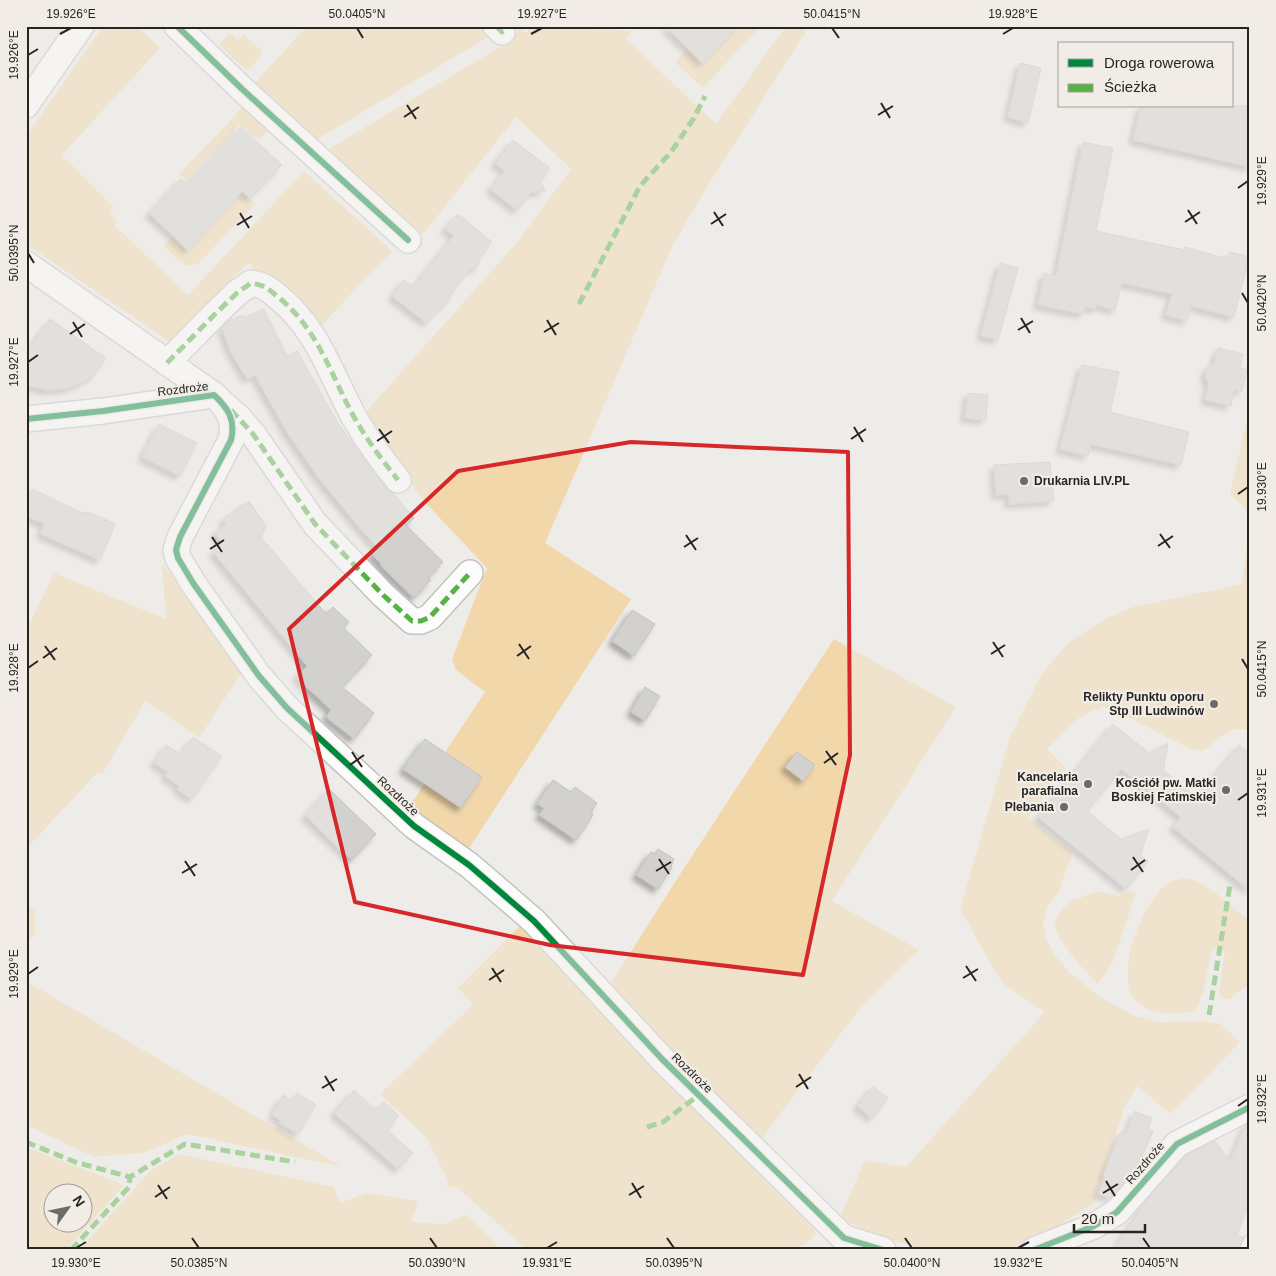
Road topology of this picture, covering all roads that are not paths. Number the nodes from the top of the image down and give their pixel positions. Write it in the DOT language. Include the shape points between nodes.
graph roads {
  1 [pos="81,26"];
  2 [pos="177,26"];
  3 [pos="26,105"];
  4 [pos="408,240"];
  5 [pos="26,264"];
  6 [pos="167,363"];
  7 [pos="219,400"];
  8 [pos="26,419"];
  9 [pos="398,480"];
  10 [pos="470,573"];
  11 [pos="1250,1107"];
  12 [pos="1250,1241"];
  13 [pos="883,1250"];
  14 [pos="1034,1250"];
  15 [pos="1246,1250"];
  1 -- 3 [label="street"];
  2 -- 4 [label="street"];
  5 -- 6 [label="street"];
  6 -- 7 [label="street"];
  6 -- 9 [label="street" via="236,294 251,283 263,284 308,327 373,449"];
  7 -- 8 [label="street, Rozdroże"];
  7 -- 10 [label="street" via="253,434 315,524 412,621 430,617"];
  7 -- 13 [label="street, Rozdroże" via="233,422 231,440 176,550 193,583 259,676 286,708 414,826 469,865 534,920 662,1059 844,1238"];
  11 -- 14 [label="street, Rozdroże" via="1177,1144 1117,1212 1094,1226"];
  12 -- 15 [label="lane"];
}
